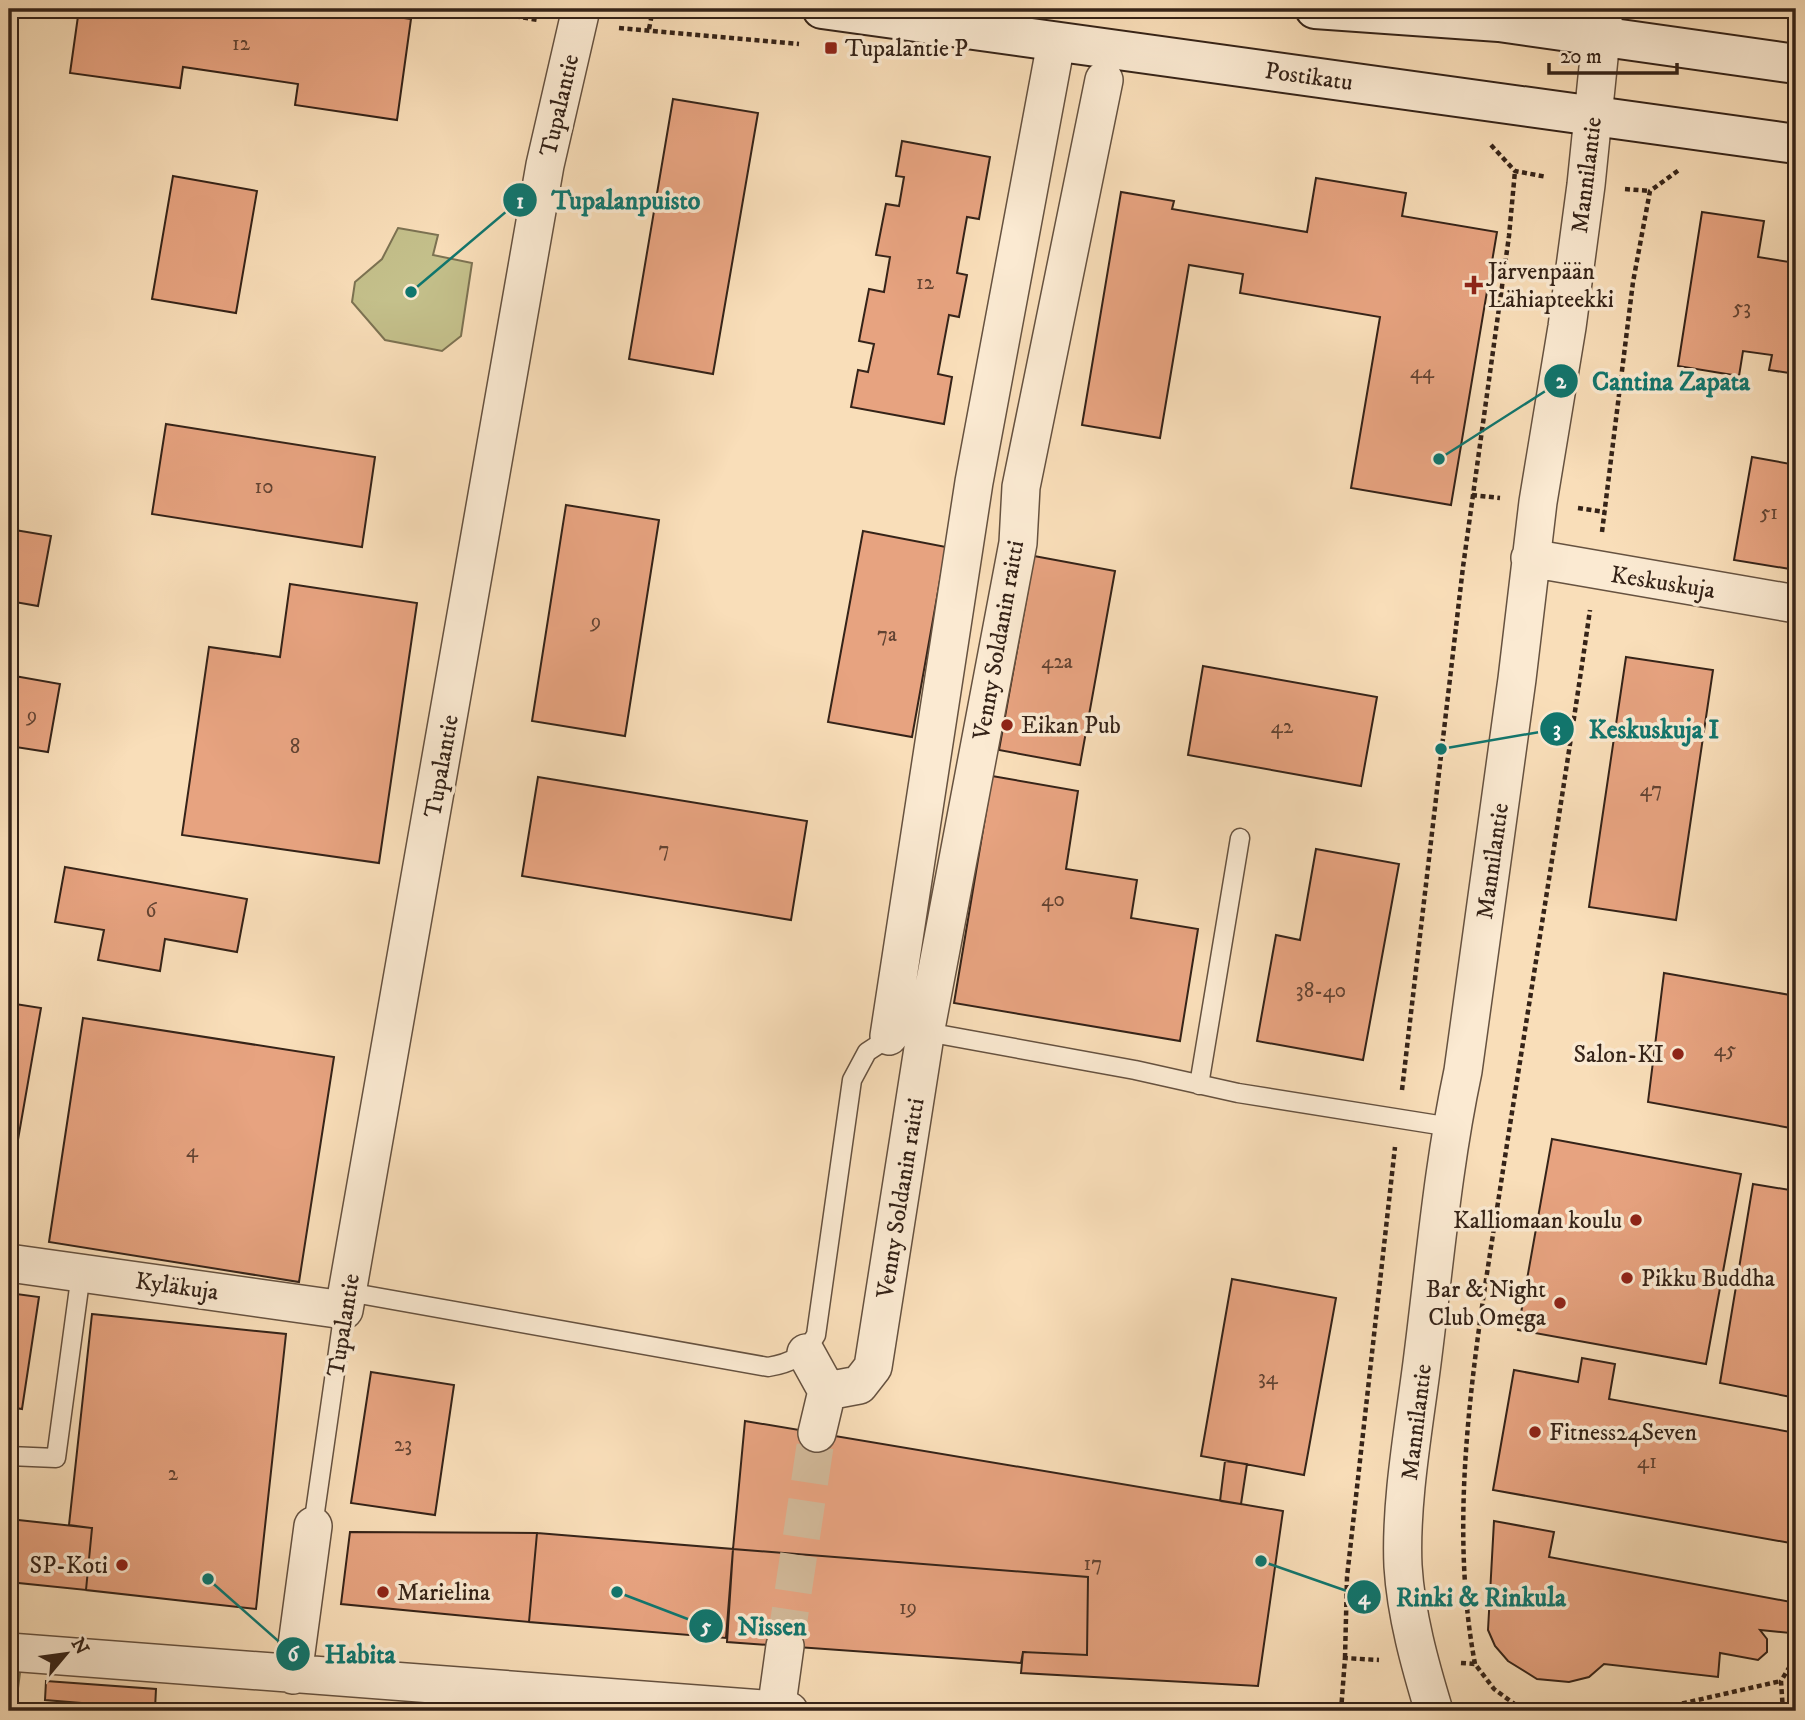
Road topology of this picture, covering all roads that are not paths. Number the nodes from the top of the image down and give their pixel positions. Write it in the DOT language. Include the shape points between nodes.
graph roads {
  1 [pos="822,9"];
  2 [pos="1315,9"];
  3 [pos="579,18"];
  4 [pos="1603,22"];
  5 [pos="1056,43"];
  6 [pos="1796,64"];
  7 [pos="1104,80"];
  8 [pos="1593,117"];
  9 [pos="1796,144"];
  10 [pos="1530,558"];
  11 [pos="1796,604"];
  12 [pos="1240,838"];
  13 [pos="926,1032"];
  14 [pos="889,1036"];
  15 [pos="1199,1085"];
  16 [pos="1451,1127"];
  17 [pos="9,1263"];
  18 [pos="81,1273"];
  19 [pos="346,1301"];
  20 [pos="806,1353"];
  21 [pos="827,1391"];
  22 [pos="817,1433"];
  23 [pos="9,1456"];
  24 [pos="313,1526"];
  25 [pos="785,1646"];
  26 [pos="9,1652"];
  27 [pos="293,1675"];
  28 [pos="781,1711"];
  29 [pos="1434,1711"];
  1 -- 5 [label="street, Postikatu"];
  2 -- 4 [label="street" via="1499,22"];
  3 -- 19 [label="street, Tupalantie" via="545,165"];
  4 -- 6 [label="street"];
  4 -- 8 [label="street, Mannilantie"];
  5 -- 8 [label="street, Postikatu"];
  5 -- 14 [label="street, Venny Soldanin raitti" via="974,482"];
  7 -- 13 [label="street, Venny Soldanin raitti" via="1021,487 1018,542"];
  8 -- 9 [label="street, Postikatu"];
  8 -- 10 [label="street, Mannilantie" via="1567,327"];
  10 -- 11 [label="street, Keskuskuja"];
  10 -- 16 [label="street, Mannilantie" via="1465,1058"];
  12 -- 15 [label="lane"];
  13 -- 14 [label="lane"];
  13 -- 15 [label="lane"];
  13 -- 21 [label="street, Venny Soldanin raitti" via="873,1367 859,1385"];
  14 -- 20 [label="lane" via="867,1052 852,1080 816,1335"];
  15 -- 16 [label="lane"];
  16 -- 29 [label="street, Mannilantie" via="1409,1462 1403,1566 1419,1662"];
  17 -- 18 [label="street, Kyläkuja"];
  18 -- 19 [label="street, Kyläkuja"];
  18 -- 23 [label="lane" via="56,1458"];
  19 -- 20 [label="lane" via="768,1367 787,1364"];
  19 -- 24 [label="lane, Tupalantie"];
  20 -- 21 [label="street"];
  21 -- 22 [label="street"];
  24 -- 27 [label="street"];
  25 -- 28 [label="street"];
  26 -- 27 [label="street"];
  27 -- 28 [label="street"];
}
